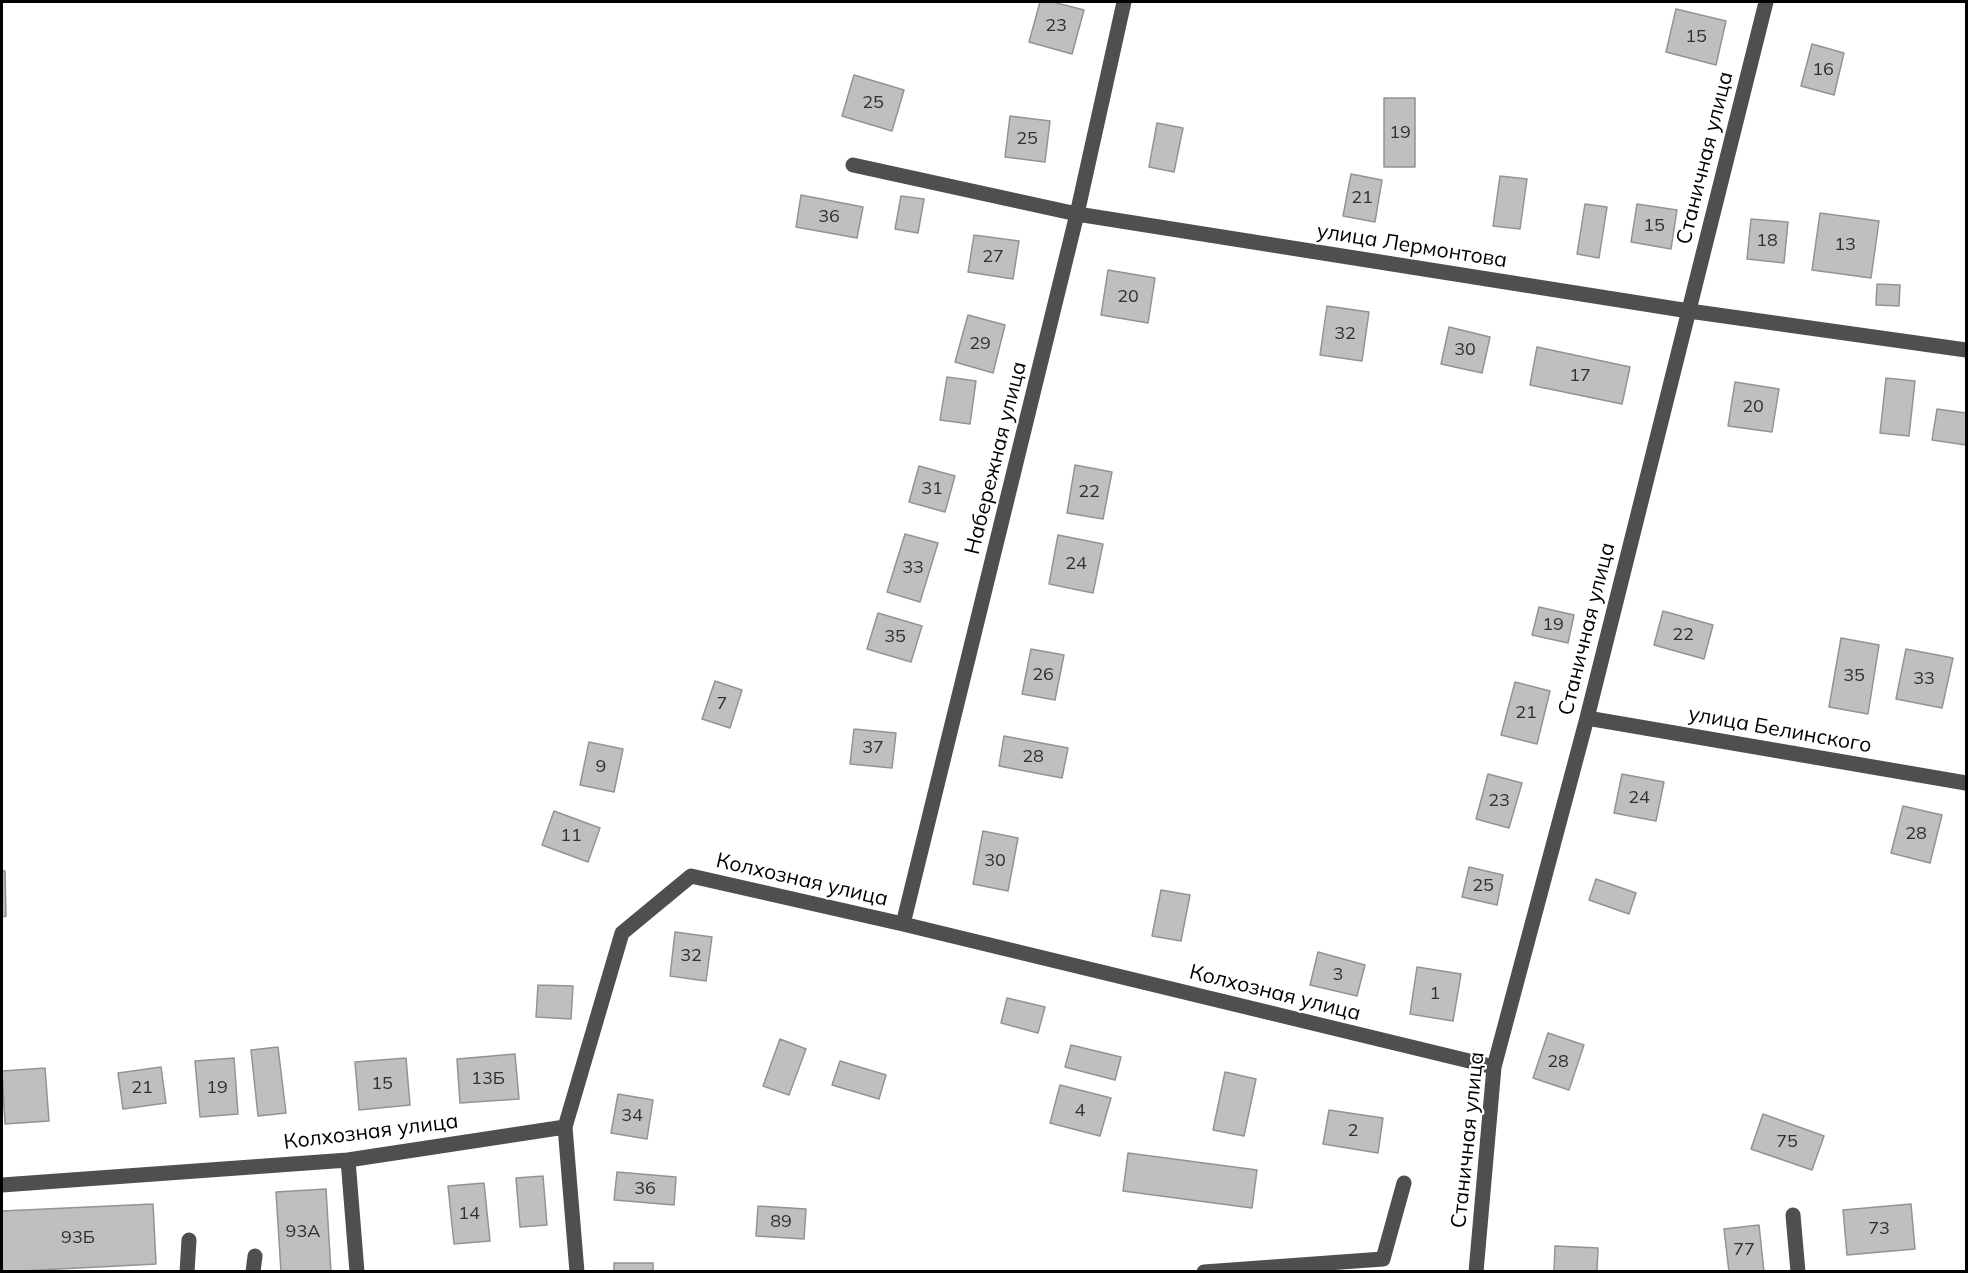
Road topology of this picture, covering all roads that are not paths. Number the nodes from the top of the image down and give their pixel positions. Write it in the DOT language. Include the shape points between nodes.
graph roads {
  1 [pos="1124,2"];
  2 [pos="1766,2"];
  3 [pos="853,165"];
  4 [pos="1077,214"];
  5 [pos="1689,311"];
  6 [pos="1966,350"];
  7 [pos="1587,718"];
  8 [pos="1966,783"];
  9 [pos="903,924"];
  10 [pos="1494,1067"];
  11 [pos="565,1127"];
  12 [pos="348,1160"];
  13 [pos="1404,1183"];
  14 [pos="2,1185"];
  15 [pos="1793,1215"];
  16 [pos="189,1240"];
  17 [pos="187,1272"];
  18 [pos="357,1272"];
  19 [pos="577,1272"];
  20 [pos="1204,1272"];
  21 [pos="1476,1272"];
  22 [pos="1798,1272"];
  1 -- 4 [label="street, Набережная улица"];
  2 -- 5 [label="street, Станичная улица"];
  3 -- 4 [label="street, улица Лермонтова"];
  4 -- 5 [label="street, улица Лермонтова"];
  4 -- 9 [label="street, Набережная улица"];
  5 -- 6 [label="street, улица Лермонтова"];
  5 -- 7 [label="street, Станичная улица"];
  7 -- 8 [label="street, улица Белинского"];
  7 -- 10 [label="street, Станичная улица"];
  9 -- 10 [label="street, Колхозная улица"];
  9 -- 11 [label="street, Колхозная улица" via="691,876 622,933"];
  10 -- 21 [label="street, Станичная улица"];
  11 -- 12 [label="street, Колхозная улица"];
  11 -- 19 [label="street"];
  12 -- 14 [label="street, Колхозная улица"];
  12 -- 18 [label="street"];
  13 -- 20 [label="street" via="1383,1259"];
  15 -- 22 [label="street"];
  16 -- 17 [label="street"];
}
